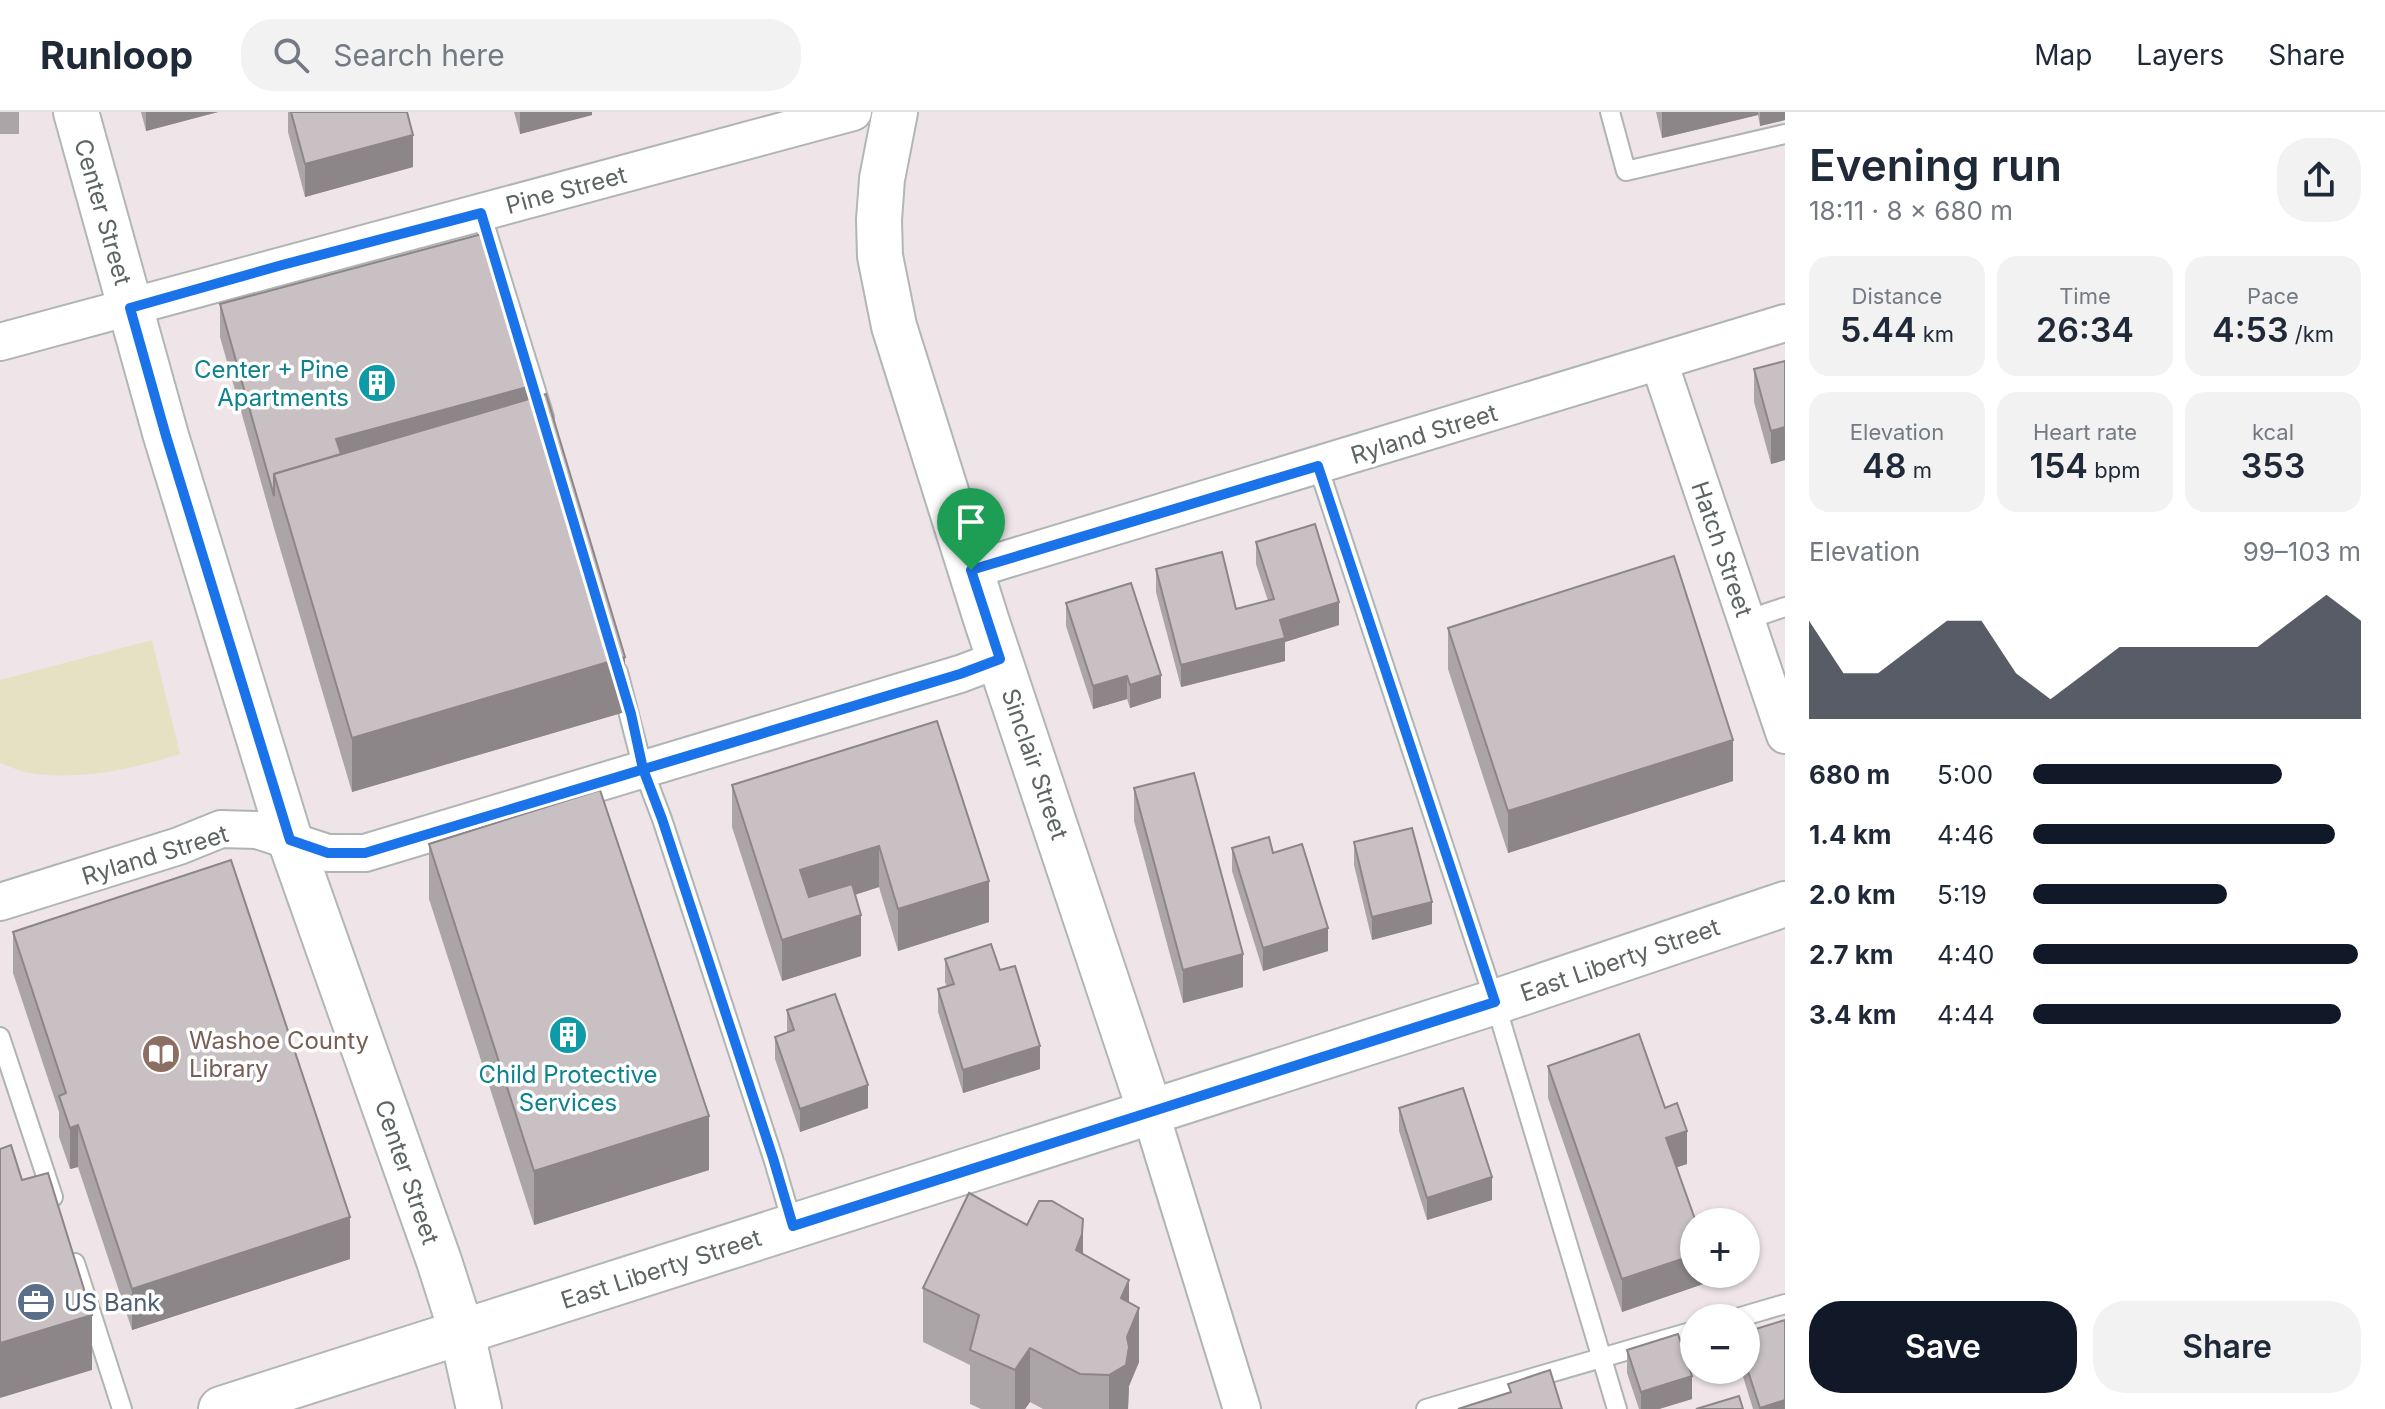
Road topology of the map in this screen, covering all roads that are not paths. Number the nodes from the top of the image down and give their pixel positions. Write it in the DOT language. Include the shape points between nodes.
graph roads {
  1 [pos="76,112"];
  2 [pos="853,112"];
  3 [pos="895,112"];
  4 [pos="1610,112"];
  5 [pos="1785,134"];
  6 [pos="481,213"];
  7 [pos="130,308"];
  8 [pos="1785,323"];
  9 [pos="0,342"];
  10 [pos="1659,362"];
  11 [pos="550,438"];
  12 [pos="1318,466"];
  13 [pos="971,570"];
  14 [pos="1785,607"];
  15 [pos="1746,620"];
  16 [pos="614,656"];
  17 [pos="1000,659"];
  18 [pos="1785,735"];
  19 [pos="643,769"];
  20 [pos="290,840"];
  21 [pos="0,902"];
  22 [pos="1785,904"];
  23 [pos="1495,1002"];
  24 [pos="0,1037"];
  25 [pos="1150,1111"];
  26 [pos="60,1216"];
  27 [pos="793,1226"];
  28 [pos="70,1245"];
  29 [pos="1785,1304"];
  30 [pos="1760,1311"];
  31 [pos="462,1333"];
  32 [pos="1680,1335"];
  33 [pos="1600,1358"];
  34 [pos="122,1409"];
  35 [pos="221,1409"];
  36 [pos="479,1409"];
  37 [pos="1242,1409"];
  38 [pos="1426,1409"];
  39 [pos="1617,1409"];
  1 -- 7 [label="main road, Center Street"];
  2 -- 6 [label="street, Pine Street"];
  3 -- 13 [label="main road, Sinclair Street" via="882,179 884,280"];
  4 -- 5 [label="lane" via="1626,171"];
  6 -- 7 [label="street, Pine Street"];
  6 -- 11 [label="lane"];
  7 -- 9 [label="street, Pine Street"];
  7 -- 20 [label="main road, Center Street"];
  8 -- 10 [label="street, Ryland Street"];
  10 -- 12 [label="street, Ryland Street"];
  10 -- 15 [label="street, Hatch Street"];
  12 -- 13 [label="street, Ryland Street"];
  12 -- 23 [label="lane"];
  13 -- 17 [label="main road, Sinclair Street"];
  14 -- 15 [label="lane"];
  15 -- 18 [label="street, Hatch Street"];
  16 -- 19 [label="lane"];
  17 -- 19 [label="street, Ryland Street"];
  17 -- 25 [label="main road, Sinclair Street"];
  19 -- 20 [label="street, Ryland Street" via="365,853 328,853"];
  19 -- 27 [label="lane"];
  20 -- 21 [label="street, Ryland Street" via="257,830 221,829"];
  20 -- 31 [label="main road, Center Street"];
  22 -- 23 [label="main road, East Liberty Street"];
  23 -- 25 [label="main road, East Liberty Street"];
  23 -- 33 [label="lane"];
  24 -- 26 [label="lane"];
  25 -- 27 [label="main road, East Liberty Street"];
  25 -- 37 [label="street, Sinclair Street"];
  27 -- 31 [label="main road, East Liberty Street"];
  28 -- 34 [label="lane"];
  29 -- 30 [label="lane"];
  31 -- 35 [label="main road, East Liberty Street"];
  31 -- 36 [label="main road, Center Street"];
  32 -- 33 [label="lane"];
  33 -- 38 [label="lane"];
  33 -- 39 [label="lane"];
}
